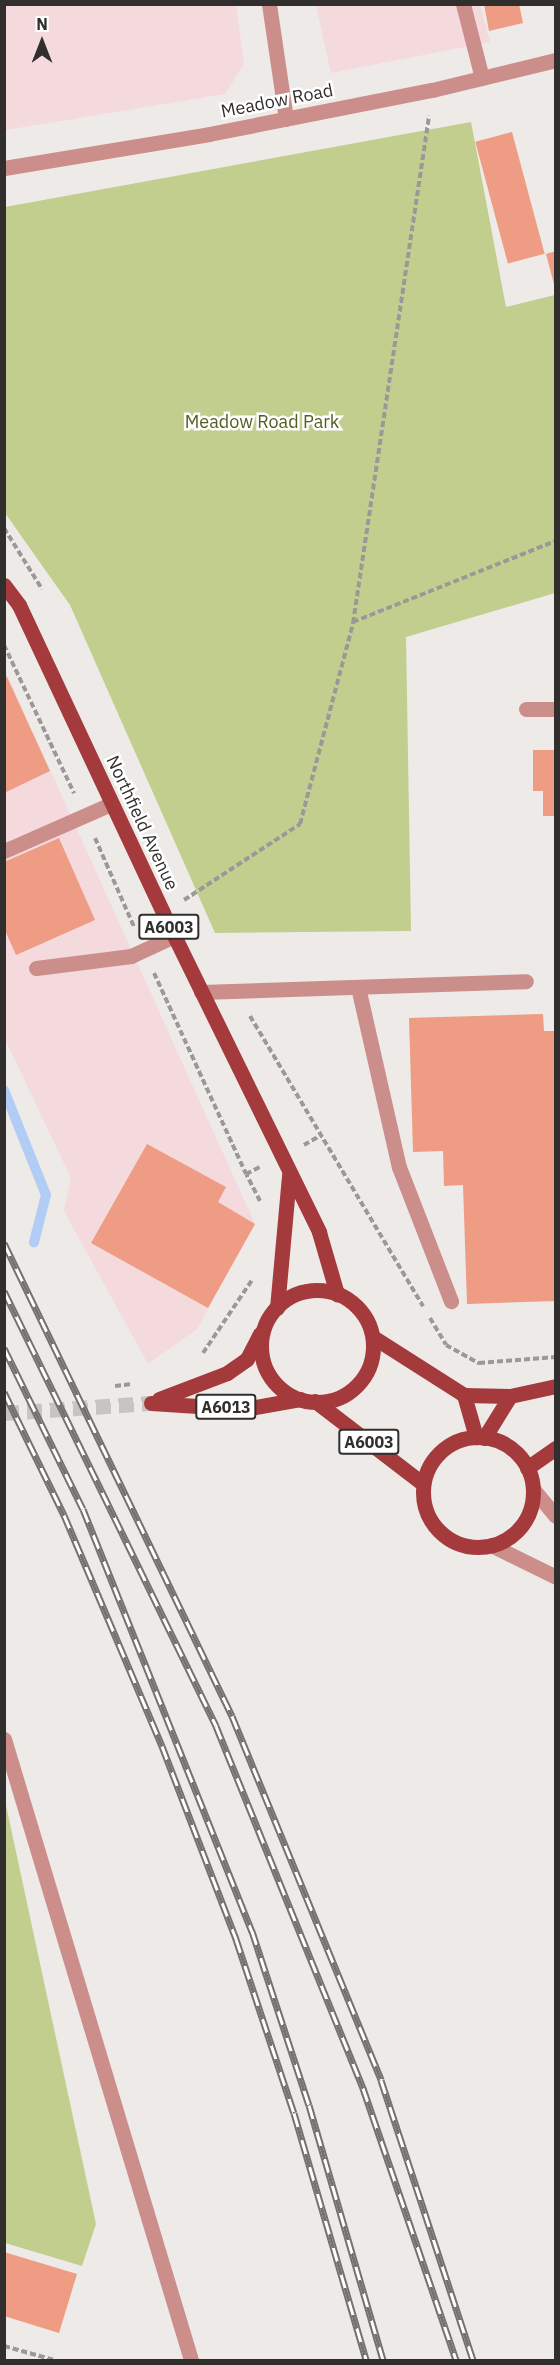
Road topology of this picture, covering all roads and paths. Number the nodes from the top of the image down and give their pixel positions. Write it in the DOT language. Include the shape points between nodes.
graph roads {
  1 [pos="269,4"];
  2 [pos="463,4"];
  3 [pos="555,64"];
  4 [pos="482,78"];
  5 [pos="432,90"];
  6 [pos="286,119"];
  7 [pos="4,168"];
  8 [pos="555,541"];
  9 [pos="4,585"];
  10 [pos="353,623"];
  11 [pos="4,645"];
  12 [pos="526,709"];
  13 [pos="555,709"];
  14 [pos="111,804"];
  15 [pos="85,815"];
  16 [pos="4,851"];
  17 [pos="163,913"];
  18 [pos="174,936"];
  19 [pos="143,950"];
  20 [pos="36,968"];
  21 [pos="526,981"];
  22 [pos="358,987"];
  23 [pos="201,992"];
  24 [pos="321,1135"];
  25 [pos="312,1141"];
  26 [pos="254,1170"];
  27 [pos="246,1174"];
  28 [pos="289,1176"];
  29 [pos="263,1207"];
  30 [pos="257,1272"];
  31 [pos="337,1294"];
  32 [pos="451,1301"];
  33 [pos="272,1314"];
  34 [pos="373,1337"];
  35 [pos="196,1358"];
  36 [pos="142,1382"];
  37 [pos="115,1386"];
  38 [pos="555,1386"];
  39 [pos="464,1395"];
  40 [pos="510,1396"];
  41 [pos="307,1400"];
  42 [pos="480,1437"];
  43 [pos="555,1448"];
  44 [pos="527,1468"];
  45 [pos="423,1484"];
  46 [pos="533,1489"];
  47 [pos="555,1516"];
  48 [pos="491,1545"];
  49 [pos="555,1577"];
  50 [pos="4,1739"];
  51 [pos="4,2346"];
  52 [pos="54,2361"];
  53 [pos="191,2361"];
  1 -- 6 [label="street"];
  2 -- 4 [label="street"];
  3 -- 4 [label="street, Meadow Road"];
  4 -- 5 [label="street, Meadow Road"];
  5 -- 6 [label="street, Meadow Road"];
  5 -- 10 [label="path"];
  6 -- 7 [label="street, Meadow Road"];
  8 -- 10 [label="path"];
  9 -- 14 [label="main road, Northfield Avenue / A6003" via="19,605"];
  10 -- 17 [label="path" via="300,824"];
  11 -- 15 [label="path"];
  12 -- 13 [label="street"];
  14 -- 15 [label="street"];
  14 -- 17 [label="main road, Northfield Avenue / A6003"];
  15 -- 16 [label="street"];
  15 -- 19 [label="path"];
  17 -- 18 [label="main road, Northfield Avenue / A6003"];
  18 -- 19 [label="street"];
  18 -- 23 [label="main road, Northfield Avenue / A6003"];
  19 -- 20 [label="street" via="132,956"];
  19 -- 27 [label="path"];
  21 -- 22 [label="street"];
  22 -- 23 [label="street"];
  22 -- 32 [label="street" via="399,1167"];
  23 -- 28 [label="main road, Northfield Avenue / A6003"];
  24 -- 25 [label="path"];
  26 -- 27 [label="path"];
  27 -- 29 [label="path"];
  28 -- 31 [label="main road, Northfield Avenue / A6003" via="319,1232"];
  28 -- 33 [label="main road, A6003"];
  30 -- 35 [label="path" via="211,1346"];
  31 -- 33 [label="main road" via="305,1291"];
  31 -- 34 [label="main road" via="361,1310"];
  33 -- 41 [label="main road, A6003" via="262,1347 266,1367 277,1384"];
  33 -- 41 [label="main road, A6013" via="247,1359 151,1403 244,1409"];
  34 -- 39 [label="main road"];
  34 -- 41 [label="main road" via="369,1366 352,1390 335,1399"];
  36 -- 37 [label="path"];
  38 -- 40 [label="main road"];
  39 -- 40 [label="main road"];
  39 -- 42 [label="main road"];
  40 -- 42 [label="main road"];
  41 -- 45 [label="main road, A6003"];
  42 -- 44 [label="main road" via="502,1442"];
  42 -- 45 [label="main road" via="458,1441 441,1451 429,1466"];
  43 -- 44 [label="main road"];
  44 -- 46 [label="main road"];
  45 -- 48 [label="main road" via="424,1506 434,1525 449,1540 469,1547"];
  46 -- 47 [label="street"];
  46 -- 48 [label="main road" via="531,1508 522,1525 508,1538"];
  48 -- 49 [label="street"];
  50 -- 53 [label="street"];
  51 -- 52 [label="path"];
}
